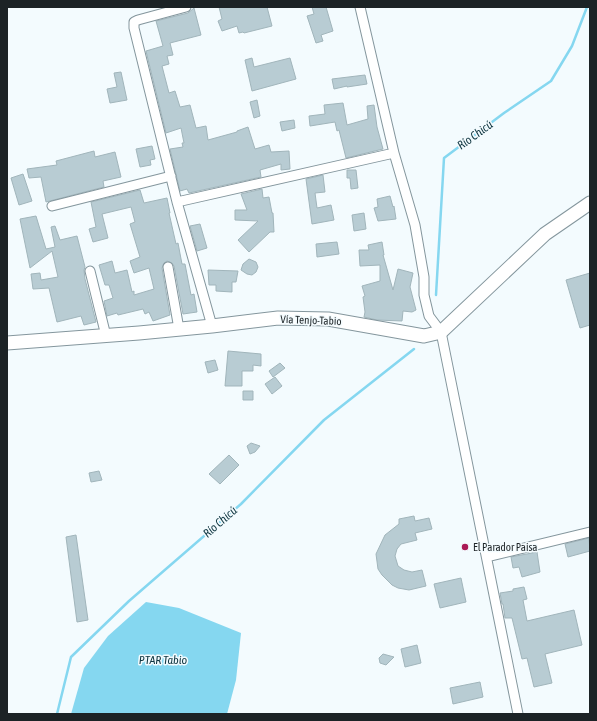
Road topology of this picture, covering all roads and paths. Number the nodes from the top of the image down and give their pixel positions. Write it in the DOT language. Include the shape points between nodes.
graph roads {
  1 [pos="186,7"];
  2 [pos="360,7"];
  3 [pos="394,153"];
  4 [pos="171,176"];
  5 [pos="177,202"];
  6 [pos="590,203"];
  7 [pos="52,206"];
  8 [pos="168,267"];
  9 [pos="90,271"];
  10 [pos="212,326"];
  11 [pos="180,329"];
  12 [pos="441,332"];
  13 [pos="106,336"];
  14 [pos="7,343"];
  15 [pos="590,532"];
  16 [pos="487,557"];
  17 [pos="518,714"];
  1 -- 4 [label="street" via="134,22"];
  2 -- 3 [label="street"];
  3 -- 5 [label="street"];
  3 -- 12 [label="street" via="415,224 429,316"];
  4 -- 5 [label="street"];
  4 -- 7 [label="street"];
  5 -- 10 [label="street"];
  6 -- 12 [label="main road" via="545,234"];
  8 -- 11 [label="street"];
  9 -- 13 [label="street"];
  10 -- 11 [label="main road, Vía Tenjo-Tabio"];
  10 -- 12 [label="main road, Vía Tenjo-Tabio" via="278,318 311,318 343,321 424,336"];
  11 -- 13 [label="main road, Vía Tenjo-Tabio"];
  12 -- 16 [label="street"];
  13 -- 14 [label="main road, Vía Tenjo-Tabio"];
  15 -- 16 [label="street"];
  16 -- 17 [label="street"];
}
